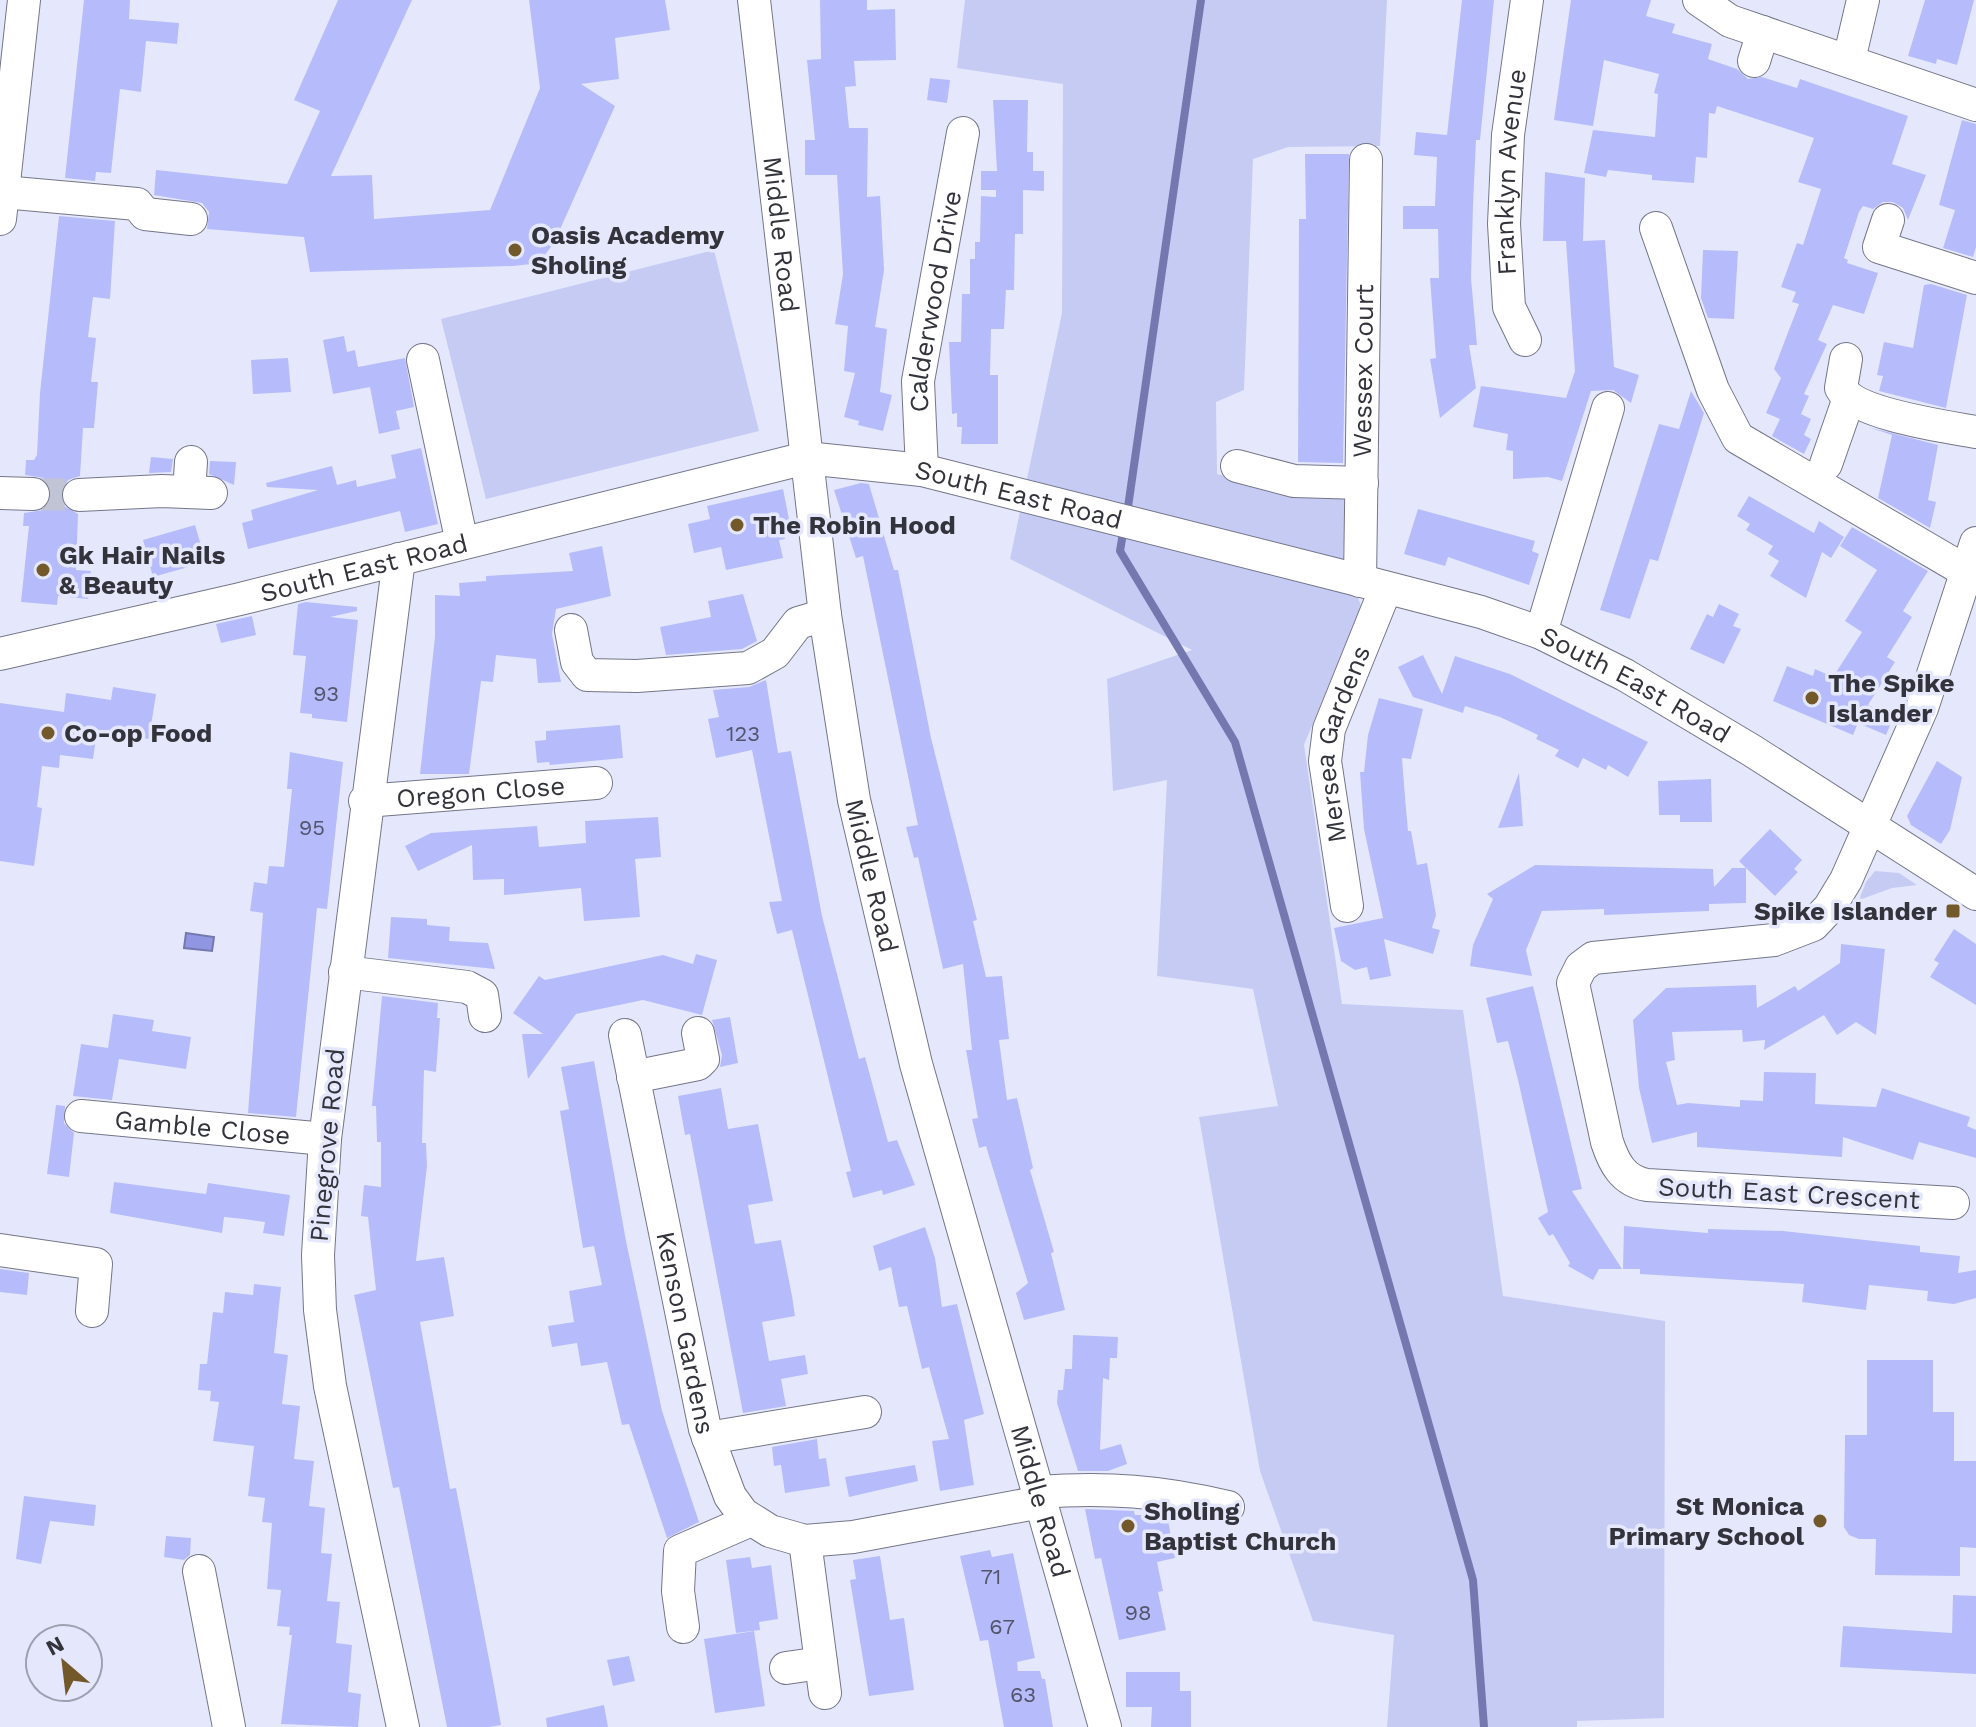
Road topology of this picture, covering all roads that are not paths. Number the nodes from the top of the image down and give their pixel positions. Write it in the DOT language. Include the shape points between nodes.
graph roads {
  1 [pos="24,0"];
  2 [pos="754,0"];
  3 [pos="1527,0"];
  4 [pos="1699,0"];
  5 [pos="1863,0"];
  6 [pos="1849,60"];
  7 [pos="1976,105"];
  8 [pos="963,133"];
  9 [pos="1366,160"];
  10 [pos="2,205"];
  11 [pos="191,219"];
  12 [pos="1888,220"];
  13 [pos="1656,228"];
  14 [pos="1976,278"];
  15 [pos="1525,340"];
  16 [pos="1846,359"];
  17 [pos="423,360"];
  18 [pos="1849,398"];
  19 [pos="1608,408"];
  20 [pos="1976,432"];
  21 [pos="806,458"];
  22 [pos="1826,464"];
  23 [pos="1237,466"];
  24 [pos="922,470"];
  25 [pos="197,483"];
  26 [pos="1362,483"];
  27 [pos="0,493"];
  28 [pos="33,494"];
  29 [pos="79,495"];
  30 [pos="462,543"];
  31 [pos="1972,558"];
  32 [pos="399,559"];
  33 [pos="1373,584"];
  34 [pos="825,615"];
  35 [pos="571,630"];
  36 [pos="1541,633"];
  37 [pos="0,654"];
  38 [pos="596,783"];
  39 [pos="365,801"];
  40 [pos="1869,826"];
  41 [pos="1976,894"];
  42 [pos="1347,906"];
  43 [pos="345,972"];
  44 [pos="485,1016"];
  45 [pos="698,1033"];
  46 [pos="625,1035"];
  47 [pos="633,1077"];
  48 [pos="81,1116"];
  49 [pos="325,1139"];
  50 [pos="1953,1203"];
  51 [pos="0,1250"];
  52 [pos="92,1311"];
  53 [pos="865,1412"];
  54 [pos="708,1438"];
  55 [pos="1039,1497"];
  56 [pos="1228,1507"];
  57 [pos="751,1520"];
  58 [pos="805,1541"];
  59 [pos="199,1571"];
  60 [pos="683,1627"];
  61 [pos="786,1668"];
  62 [pos="229,1727"];
  63 [pos="403,1727"];
  64 [pos="1105,1727"];
  1 -- 10 [label="street"];
  2 -- 21 [label="street, Middle Road"];
  3 -- 15 [label="street, Franklyn Avenue" via="1507,144 1504,224 1509,307"];
  4 -- 6 [label="street" via="1759,46"];
  5 -- 6 [label="street"];
  6 -- 7 [label="street"];
  8 -- 24 [label="street, Calderwood Drive" via="918,381"];
  9 -- 26 [label="street, Wessex Court"];
  10 -- 11 [label="street" via="137,204 145,214"];
  12 -- 14 [label="street" via="1879,247"];
  13 -- 31 [label="street" via="1713,390 1738,438"];
  16 -- 18 [label="street" via="1841,388"];
  17 -- 30 [label="street"];
  18 -- 20 [label="street"];
  18 -- 22 [label="street"];
  19 -- 36 [label="street"];
  21 -- 24 [label="street, South East Road"];
  21 -- 30 [label="street, South East Road"];
  21 -- 34 [label="street, Middle Road"];
  23 -- 26 [label="street" via="1294,481"];
  24 -- 33 [label="street, South East Road"];
  25 -- 29 [label="street"];
  26 -- 33 [label="street, Wessex Court"];
  27 -- 28 [label="street"];
  30 -- 32 [label="street, South East Road"];
  31 -- 40 [label="street, South East Crescent" via="1922,708"];
  32 -- 37 [label="street, South East Road"];
  32 -- 39 [label="street, Pinegrove Road"];
  33 -- 36 [label="street, South East Road"];
  33 -- 42 [label="street, Mersea Gardens" via="1329,729 1325,761"];
  34 -- 35 [label="street" via="798,623 775,653 748,668 637,676 587,675 577,662"];
  34 -- 55 [label="street, Middle Road" via="854,800 916,1064"];
  36 -- 40 [label="street, South East Road" via="1625,675"];
  38 -- 39 [label="street, Oregon Close"];
  39 -- 43 [label="street, Pinegrove Road"];
  40 -- 41 [label="street, South East Road"];
  40 -- 50 [label="street, South East Crescent" via="1837,896 1822,917 1801,932 1774,940 1601,956 1581,967 1573,991 1615,1162 1639,1184"];
  43 -- 44 [label="street" via="467,987 482,995"];
  43 -- 49 [label="street, Pinegrove Road"];
  45 -- 47 [label="street" via="703,1059"];
  46 -- 47 [label="street, Kenson Gardens"];
  47 -- 54 [label="street, Kenson Gardens"];
  48 -- 49 [label="street, Gamble Close"];
  49 -- 63 [label="street, Pinegrove Road" via="318,1255 327,1364"];
  51 -- 52 [label="street" via="96,1264"];
  53 -- 54 [label="street"];
  54 -- 57 [label="street, Kenson Gardens" via="730,1496"];
  55 -- 56 [label="street, Kenson Gardens" via="1094,1488 1161,1491"];
  55 -- 58 [label="street, Kenson Gardens" via="853,1537"];
  55 -- 64 [label="street, Middle Road"];
  57 -- 58 [label="street, Kenson Gardens"];
  57 -- 60 [label="street" via="680,1551"];
  58 -- 61 [label="street" via="823,1678"];
  59 -- 62 [label="street"];
}
